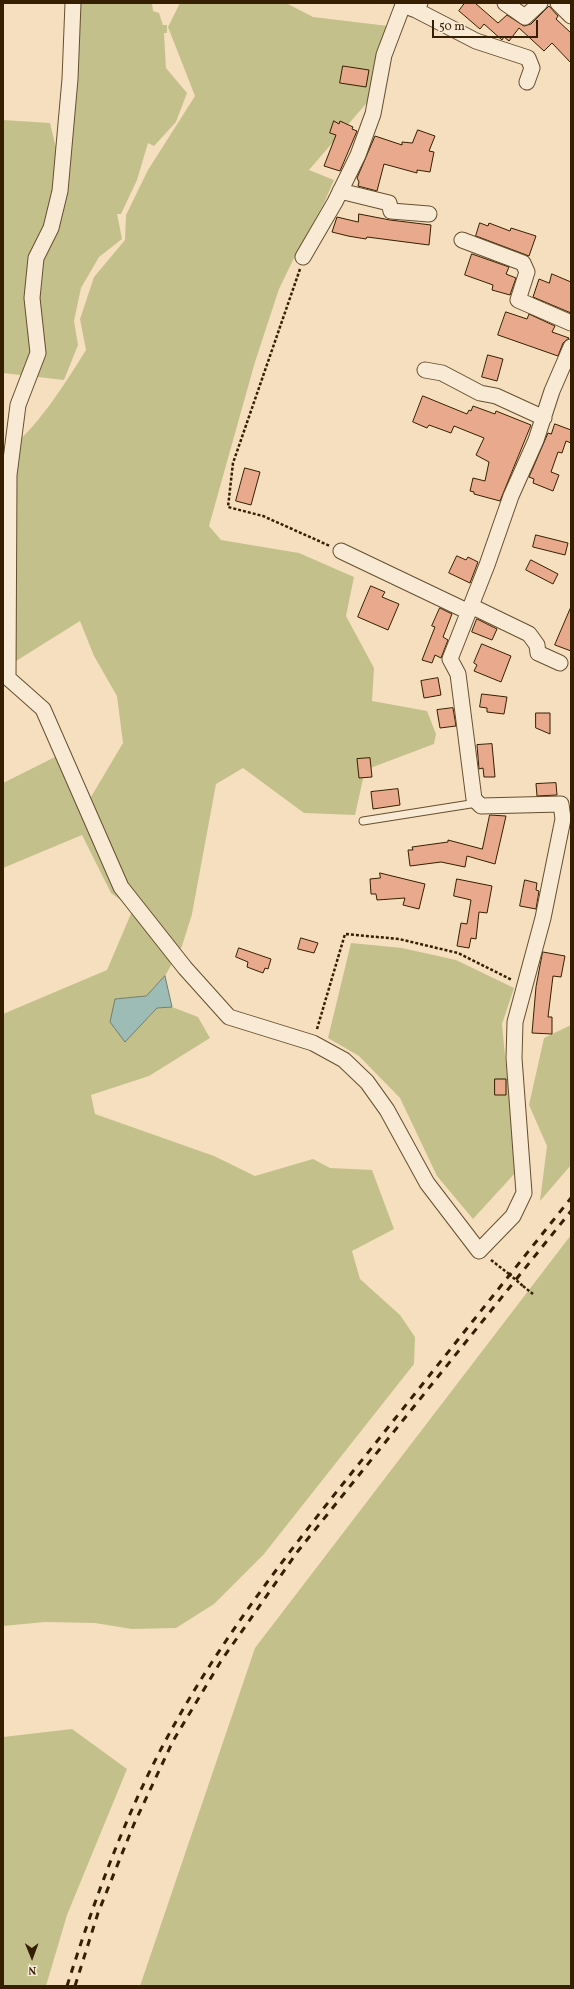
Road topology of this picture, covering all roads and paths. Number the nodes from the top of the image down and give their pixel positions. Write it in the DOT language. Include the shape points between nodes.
graph roads {
  1 [pos="73,3"];
  2 [pos="505,3"];
  3 [pos="540,3"];
  4 [pos="558,3"];
  5 [pos="418,7"];
  6 [pos="571,16"];
  7 [pos="527,82"];
  8 [pos="340,191"];
  9 [pos="429,214"];
  10 [pos="462,240"];
  11 [pos="304,257"];
  12 [pos="571,323"];
  13 [pos="571,347"];
  14 [pos="425,370"];
  15 [pos="544,418"];
  16 [pos="6,473"];
  17 [pos="340,551"];
  18 [pos="470,609"];
  19 [pos="560,663"];
  20 [pos="478,803"];
  21 [pos="363,821"];
  22 [pos="525,986"];
  23 [pos="313,1043"];
  24 [pos="479,1251"];
  25 [pos="533,1294"];
  1 -- 16 [label="street" via="70,79 60,191 51,228 36,258 32,298 38,353 18,405"];
  2 -- 3 [label="street" via="525,17"];
  4 -- 6 [label="street"];
  5 -- 7 [label="street" via="464,36 528,58 532,68"];
  5 -- 8 [label="street" via="403,5 384,56 373,114 358,155"];
  8 -- 9 [label="street" via="389,203 391,211"];
  8 -- 11 [label="street"];
  10 -- 12 [label="street" via="523,263 526,272 518,300"];
  11 -- 17 [label="path" via="233,463 228,508 263,516"];
  13 -- 15 [label="street" via="552,391"];
  14 -- 15 [label="street" via="442,373 480,393 496,396"];
  15 -- 18 [label="street" via="511,496"];
  16 -- 23 [label="street" via="8,678 43,709 121,887 185,968 229,1018"];
  17 -- 18 [label="street"];
  18 -- 19 [label="street" via="529,634 537,645 538,653"];
  18 -- 20 [label="street" via="450,659 458,674 474,800"];
  20 -- 21 [label="lane"];
  20 -- 22 [label="street" via="481,806 561,804 563,820 543,918"];
  22 -- 23 [label="path" via="458,953 399,939 345,934"];
  22 -- 24 [label="street" via="515,1022 514,1058 524,1193 513,1216"];
  23 -- 24 [label="street" via="344,1060 367,1082 387,1110 427,1183"];
  24 -- 25 [label="path, bridge"];
}
